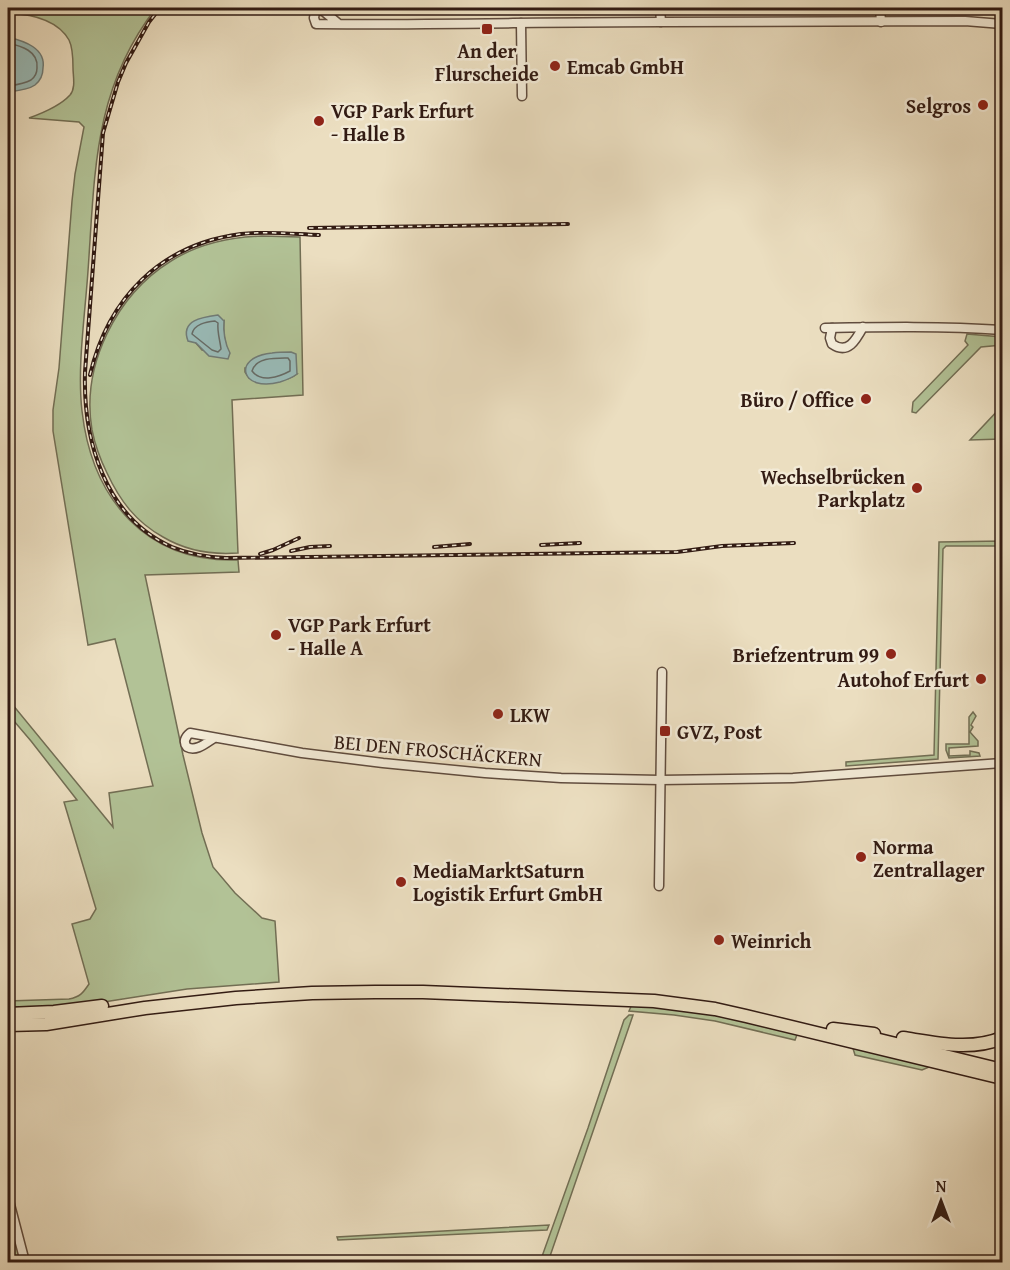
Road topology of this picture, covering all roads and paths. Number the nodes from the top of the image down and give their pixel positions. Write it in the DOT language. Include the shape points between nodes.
graph roads {
  1 [pos="660,8"];
  2 [pos="880,8"];
  3 [pos="661,22"];
  4 [pos="881,22"];
  5 [pos="521,23"];
  6 [pos="339,24"];
  7 [pos="1002,24"];
  8 [pos="522,96"];
  9 [pos="863,327"];
  10 [pos="1002,330"];
  11 [pos="662,672"];
  12 [pos="214,738"];
  13 [pos="1002,763"];
  14 [pos="660,780"];
  15 [pos="659,886"];
  16 [pos="88,1013"];
  17 [pos="8,1014"];
  18 [pos="8,1025"];
  19 [pos="833,1029"];
  20 [pos="1002,1038"];
  21 [pos="1002,1070"];
  22 [pos="1002,1078"];
  23 [pos="8,1197"];
  24 [pos="26,1263"];
  1 -- 3 [label="street"];
  2 -- 4 [label="street"];
  3 -- 4 [label="street"];
  3 -- 5 [label="street"];
  4 -- 7 [label="street"];
  5 -- 6 [label="street"];
  5 -- 8 [label="street"];
  9 -- 9 [label="street" via="829,328 832,344 837,348 848,347"];
  9 -- 10 [label="street"];
  11 -- 14 [label="street"];
  12 -- 14 [label="street, BEI DEN FROSCHÄCKERN" via="302,753 484,773"];
  13 -- 14 [label="street, BEI DEN FROSCHÄCKERN" via="793,778"];
  14 -- 15 [label="street"];
  16 -- 17 [label="highway"];
  16 -- 18 [label="highway" via="46,1024"];
  16 -- 19 [label="highway" via="171,997 248,989 432,985 682,996"];
  16 -- 22 [label="highway" via="312,993 423,992 654,1001 746,1016"];
  19 -- 20 [label="highway" via="957,1045"];
  19 -- 21 [label="highway"];
  23 -- 24 [label="street"];
}
